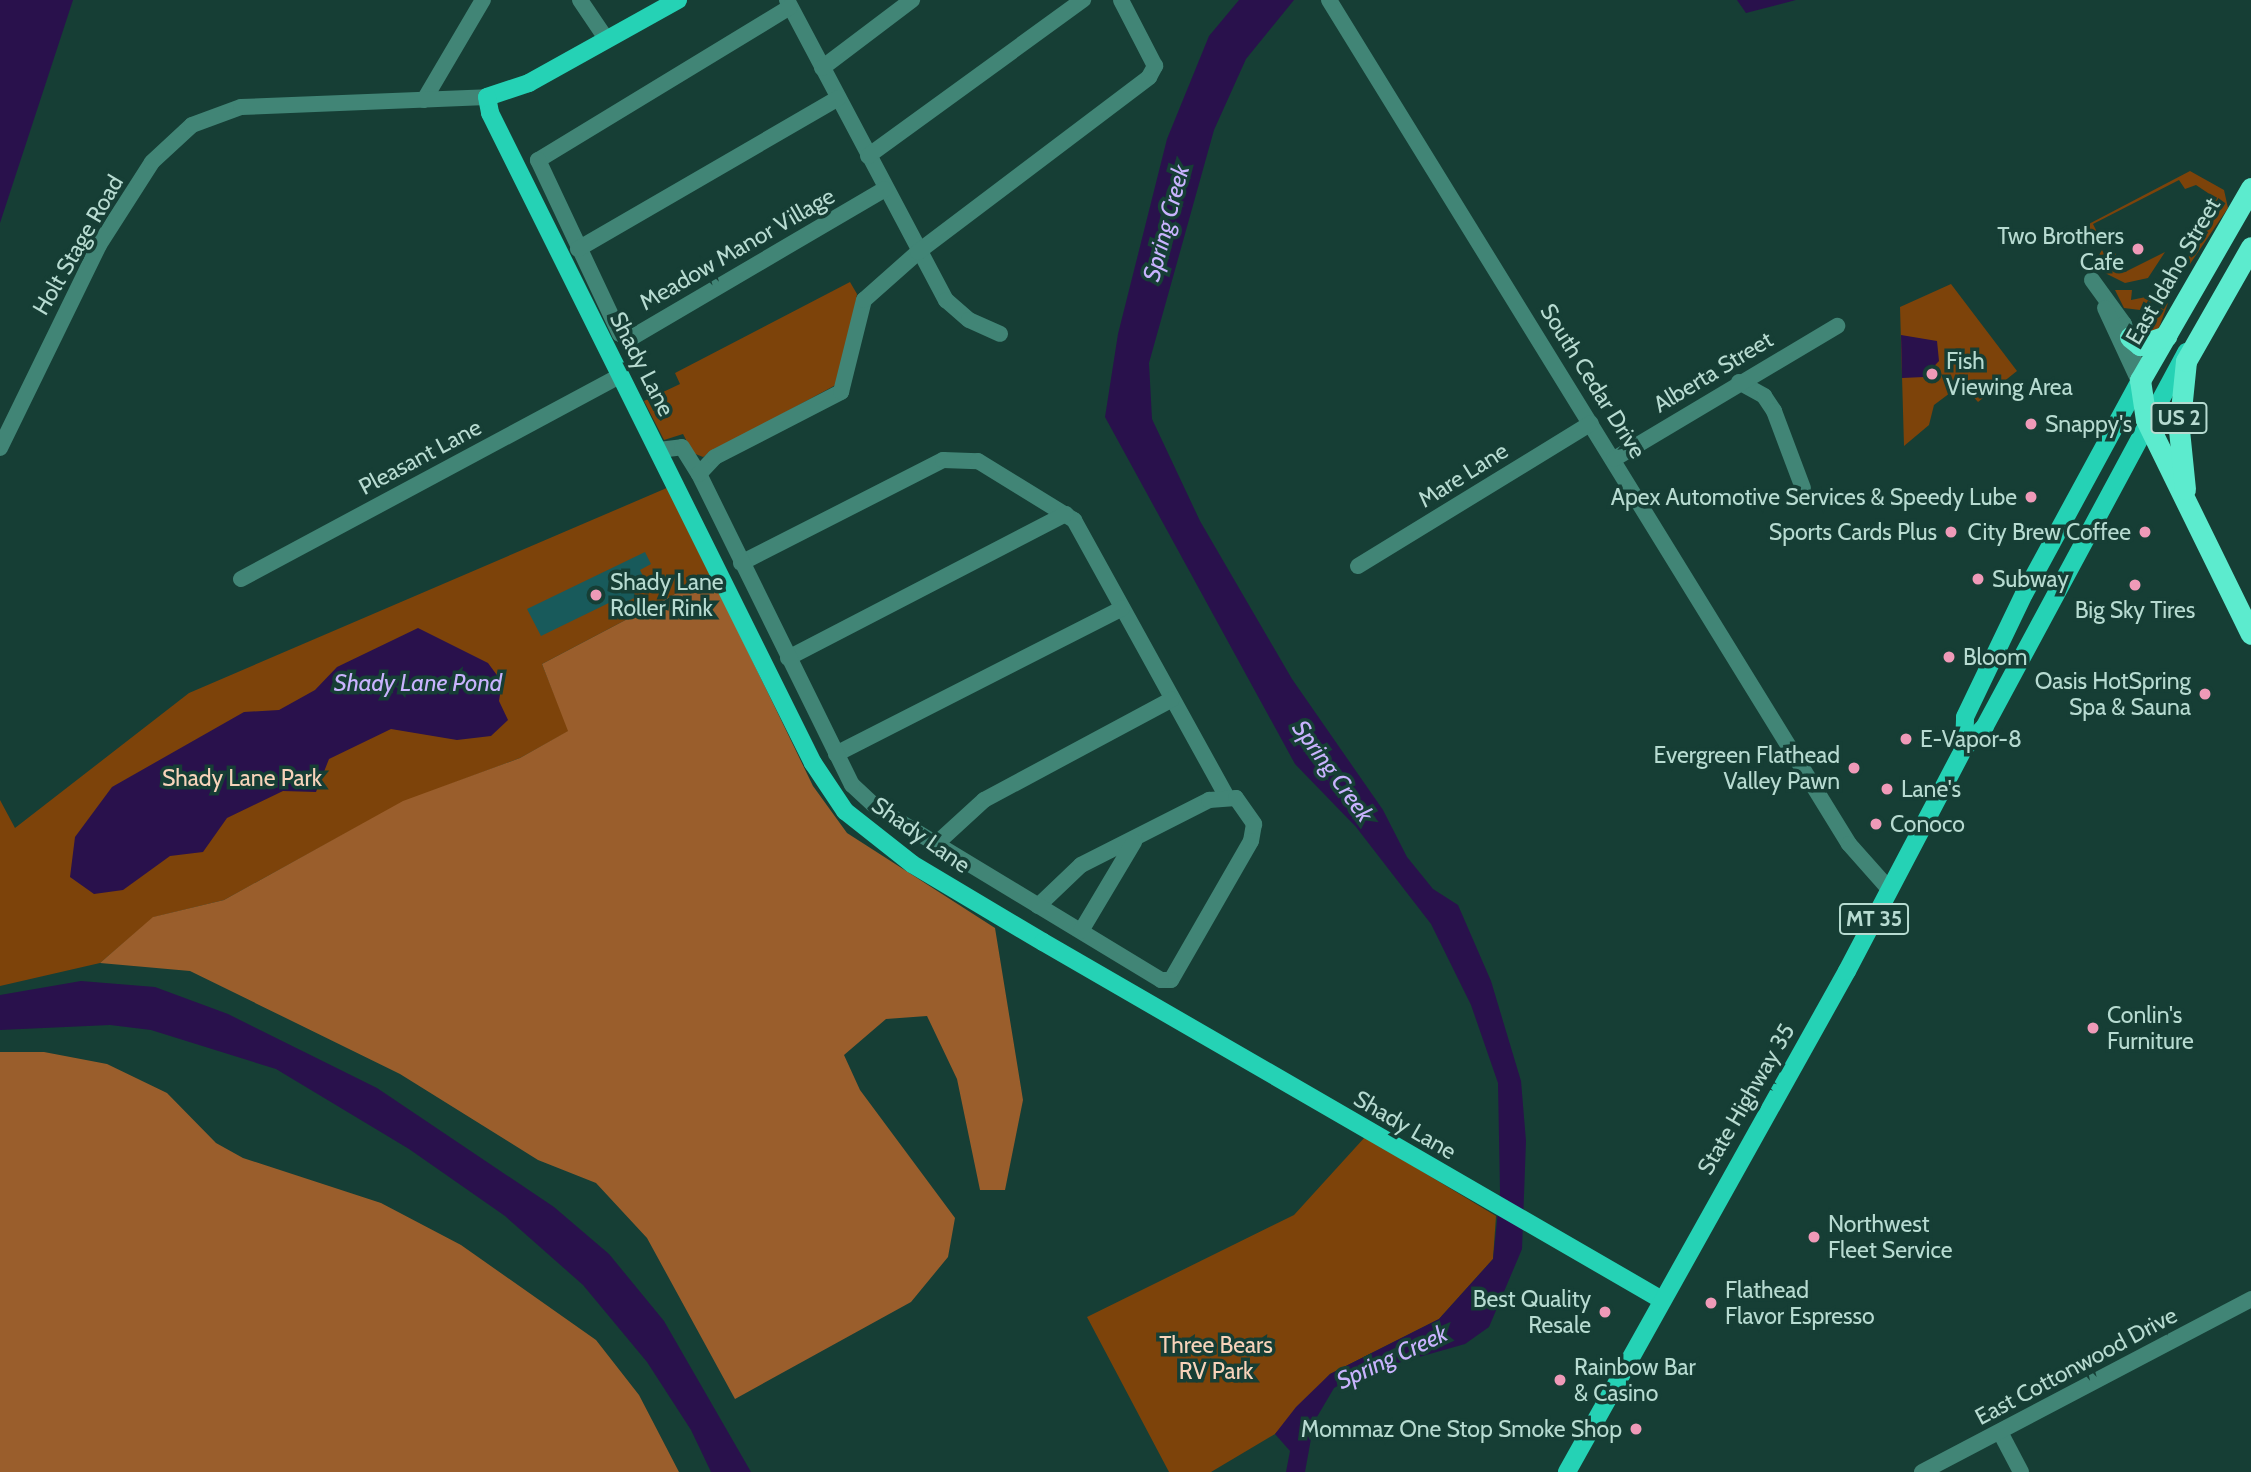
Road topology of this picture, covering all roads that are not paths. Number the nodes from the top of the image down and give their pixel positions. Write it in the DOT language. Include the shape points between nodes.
graph roads {
  1 [pos="484,0"];
  2 [pos="580,0"];
  3 [pos="678,0"];
  4 [pos="912,0"];
  5 [pos="1083,0"];
  6 [pos="1121,0"];
  7 [pos="1329,0"];
  8 [pos="788,3"];
  9 [pos="607,40"];
  10 [pos="822,68"];
  11 [pos="487,97"];
  12 [pos="838,98"];
  13 [pos="424,100"];
  14 [pos="868,156"];
  15 [pos="2251,188"];
  16 [pos="885,189"];
  17 [pos="2251,247"];
  18 [pos="578,249"];
  19 [pos="918,252"];
  20 [pos="1837,326"];
  21 [pos="1000,334"];
  22 [pos="2197,335"];
  23 [pos="2166,336"];
  24 [pos="2130,337"];
  25 [pos="620,376"];
  26 [pos="2140,380"];
  27 [pos="1739,382"];
  28 [pos="2146,420"];
  29 [pos="1591,422"];
  30 [pos="0,448"];
  31 [pos="659,450"];
  32 [pos="1614,459"];
  33 [pos="699,474"];
  34 [pos="1803,488"];
  35 [pos="2184,502"];
  36 [pos="1066,514"];
  37 [pos="741,563"];
  38 [pos="1358,566"];
  39 [pos="241,579"];
  40 [pos="1122,608"];
  41 [pos="2251,634"];
  42 [pos="789,658"];
  43 [pos="1172,699"];
  44 [pos="1964,748"];
  45 [pos="836,754"];
  46 [pos="1226,795"];
  47 [pos="1134,842"];
  48 [pos="936,844"];
  49 [pos="1889,889"];
  50 [pos="1038,906"];
  51 [pos="1059,918"];
  52 [pos="1081,931"];
  53 [pos="1043,942"];
  54 [pos="2251,1299"];
  55 [pos="1662,1300"];
  56 [pos="2000,1432"];
  57 [pos="1567,1472"];
  58 [pos="1922,1472"];
  59 [pos="2021,1472"];
  1 -- 13 [label="street"];
  2 -- 9 [label="street"];
  3 -- 9 [label="main road"];
  4 -- 10 [label="street"];
  5 -- 14 [label="street"];
  6 -- 19 [label="street" via="1155,66 1149,78"];
  7 -- 29 [label="street, South Cedar Drive"];
  8 -- 10 [label="street, Meadow Manor Village"];
  8 -- 18 [label="street, Meadow Manor Village" via="545,150 538,169"];
  9 -- 11 [label="main road" via="529,83"];
  10 -- 12 [label="street, Meadow Manor Village"];
  11 -- 13 [label="street"];
  11 -- 25 [label="main road, Shady Lane" via="493,126"];
  12 -- 14 [label="street, Meadow Manor Village"];
  12 -- 18 [label="street"];
  13 -- 30 [label="street, Holt Stage Road" via="241,107 192,125 152,162 99,245"];
  14 -- 16 [label="street, Meadow Manor Village"];
  15 -- 23 [label="highway, East Idaho Street / US 2"];
  16 -- 18 [label="street, Meadow Manor Village" via="631,338 620,334"];
  16 -- 19 [label="street, Meadow Manor Village"];
  17 -- 22 [label="highway, US 2"];
  19 -- 21 [label="street, Meadow Manor Village" via="946,300 968,320"];
  19 -- 33 [label="street" via="858,309 848,380 841,392 715,457"];
  20 -- 27 [label="street, Alberta Street"];
  22 -- 28 [label="main road, MT 35"];
  22 -- 35 [label="highway, US 2" via="2186,361 2179,412"];
  23 -- 24 [label="highway" via="2140,345"];
  23 -- 26 [label="highway, East Idaho Street / US 2"];
  24 -- 26 [label="street"];
  24 -- 26 [label="street" via="2092,280 2132,376"];
  25 -- 31 [label="main road, Shady Lane"];
  25 -- 39 [label="street, Pleasant Lane"];
  26 -- 28 [label="highway, US 2"];
  26 -- 44 [label="main road, State Highway 35 / MT 35" via="2018,606 1965,718"];
  27 -- 32 [label="street, Alberta Street"];
  27 -- 34 [label="street" via="1764,396 1774,411"];
  28 -- 35 [label="highway, US 2"];
  28 -- 44 [label="main road, State Highway 35 / MT 35" via="1985,726"];
  29 -- 32 [label="street, South Cedar Drive"];
  29 -- 38 [label="street, Mare Lane"];
  31 -- 33 [label="street" via="682,447"];
  31 -- 53 [label="main road, Shady Lane" via="813,763 845,811 912,864"];
  32 -- 49 [label="street, South Cedar Drive" via="1849,844"];
  33 -- 37 [label="street"];
  35 -- 41 [label="highway, US 2"];
  36 -- 37 [label="street" via="978,461 955,457"];
  36 -- 40 [label="street"];
  36 -- 42 [label="street"];
  37 -- 42 [label="street"];
  40 -- 43 [label="street"];
  40 -- 45 [label="street"];
  42 -- 45 [label="street"];
  43 -- 46 [label="street"];
  43 -- 48 [label="street" via="976,805"];
  44 -- 49 [label="main road, State Highway 35 / MT 35"];
  45 -- 48 [label="street" via="861,796"];
  46 -- 47 [label="street"];
  46 -- 52 [label="street" via="1246,809 1254,824 1251,841 1177,976 1161,980"];
  47 -- 50 [label="street" via="1082,865"];
  47 -- 52 [label="street"];
  48 -- 50 [label="street"];
  49 -- 55 [label="main road, State Highway 35 / MT 35"];
  50 -- 51 [label="street"];
  51 -- 52 [label="street"];
  51 -- 53 [label="street"];
  53 -- 55 [label="main road, Shady Lane"];
  54 -- 56 [label="street, East Cottonwood Drive"];
  55 -- 57 [label="main road, State Highway 35 / MT 35"];
  56 -- 58 [label="street, East Cottonwood Drive"];
  56 -- 59 [label="street"];
}
